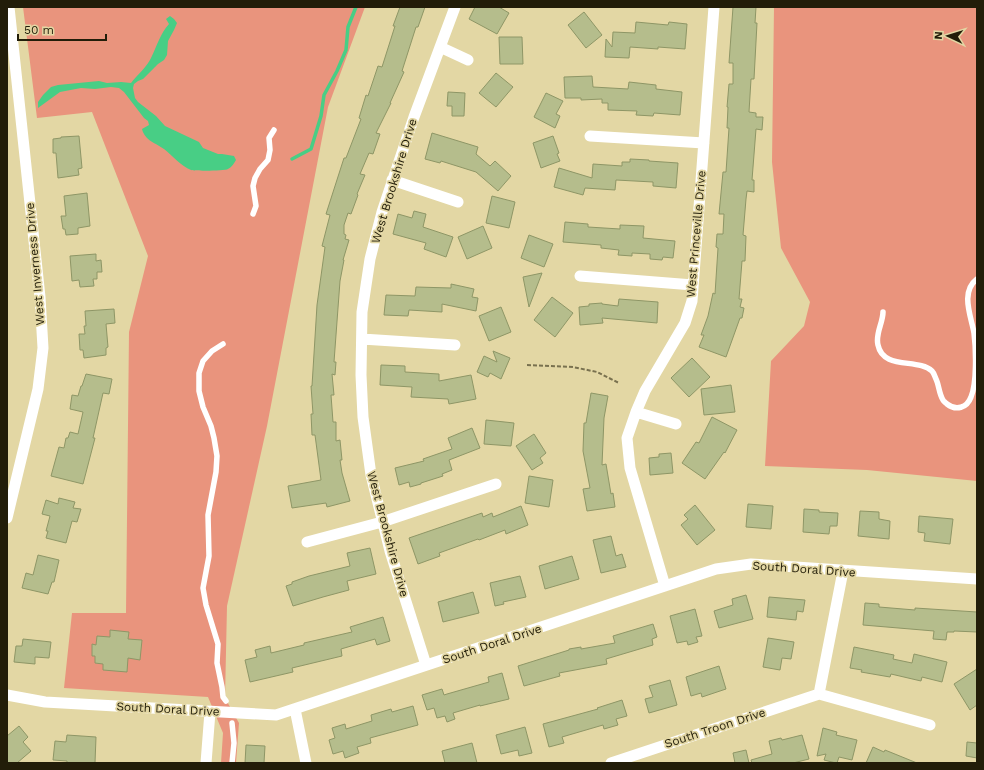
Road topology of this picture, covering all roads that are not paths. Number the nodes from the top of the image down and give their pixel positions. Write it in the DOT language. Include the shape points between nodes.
graph roads {
  1 [pos="9,7"];
  2 [pos="455,7"];
  3 [pos="714,7"];
  4 [pos="440,47"];
  5 [pos="468,60"];
  6 [pos="274,130"];
  7 [pos="590,136"];
  8 [pos="704,143"];
  9 [pos="392,180"];
  10 [pos="458,202"];
  11 [pos="254,214"];
  12 [pos="580,276"];
  13 [pos="977,279"];
  14 [pos="693,285"];
  15 [pos="883,312"];
  16 [pos="362,339"];
  17 [pos="223,344"];
  18 [pos="455,345"];
  19 [pos="636,412"];
  20 [pos="676,424"];
  21 [pos="496,484"];
  22 [pos="7,518"];
  23 [pos="382,522"];
  24 [pos="307,542"];
  25 [pos="843,571"];
  26 [pos="977,579"];
  27 [pos="665,586"];
  28 [pos="426,665"];
  29 [pos="819,694"];
  30 [pos="7,695"];
  31 [pos="226,701"];
  32 [pos="295,709"];
  33 [pos="210,712"];
  34 [pos="232,724"];
  35 [pos="930,725"];
  36 [pos="206,763"];
  37 [pos="232,763"];
  38 [pos="306,763"];
  39 [pos="611,763"];
  1 -- 22 [label="street, West Inverness Drive" via="40,297 42,348 38,389"];
  2 -- 4 [label="street, West Brookshire Drive"];
  3 -- 8 [label="street, West Princeville Drive"];
  4 -- 5 [label="street"];
  4 -- 9 [label="street, West Brookshire Drive"];
  6 -- 11 [label="lane" via="269,138 268,160 255,178"];
  7 -- 8 [label="street"];
  8 -- 14 [label="street, West Princeville Drive"];
  9 -- 10 [label="street"];
  9 -- 16 [label="street, West Brookshire Drive" via="370,258 362,312"];
  12 -- 14 [label="street"];
  13 -- 15 [label="lane" via="969,289 968,304 974,334 975,379 971,398 966,405 959,408 951,407 943,400 932,371 923,366 894,361 884,356 878,346 877,337"];
  14 -- 19 [label="street, West Princeville Drive" via="692,301 685,323 645,391"];
  16 -- 18 [label="street"];
  16 -- 23 [label="street, West Brookshire Drive" via="363,417 371,474"];
  17 -- 31 [label="lane" via="203,361 199,373 199,391 217,456 208,515 210,556 203,588 218,644 217,663"];
  19 -- 20 [label="street"];
  19 -- 27 [label="street, West Princeville Drive" via="627,438 630,468"];
  21 -- 23 [label="street"];
  23 -- 24 [label="street"];
  23 -- 28 [label="street, West Brookshire Drive"];
  25 -- 26 [label="street, South Doral Drive"];
  25 -- 27 [label="street, South Doral Drive" via="751,564 716,569"];
  25 -- 29 [label="street"];
  27 -- 28 [label="street, South Doral Drive"];
  28 -- 32 [label="street, South Doral Drive"];
  29 -- 35 [label="street"];
  29 -- 39 [label="street, South Troon Drive"];
  30 -- 33 [label="street, South Doral Drive" via="45,702"];
  32 -- 33 [label="street, South Doral Drive" via="276,715"];
  32 -- 38 [label="street"];
  33 -- 36 [label="street"];
  34 -- 37 [label="lane"];
}
